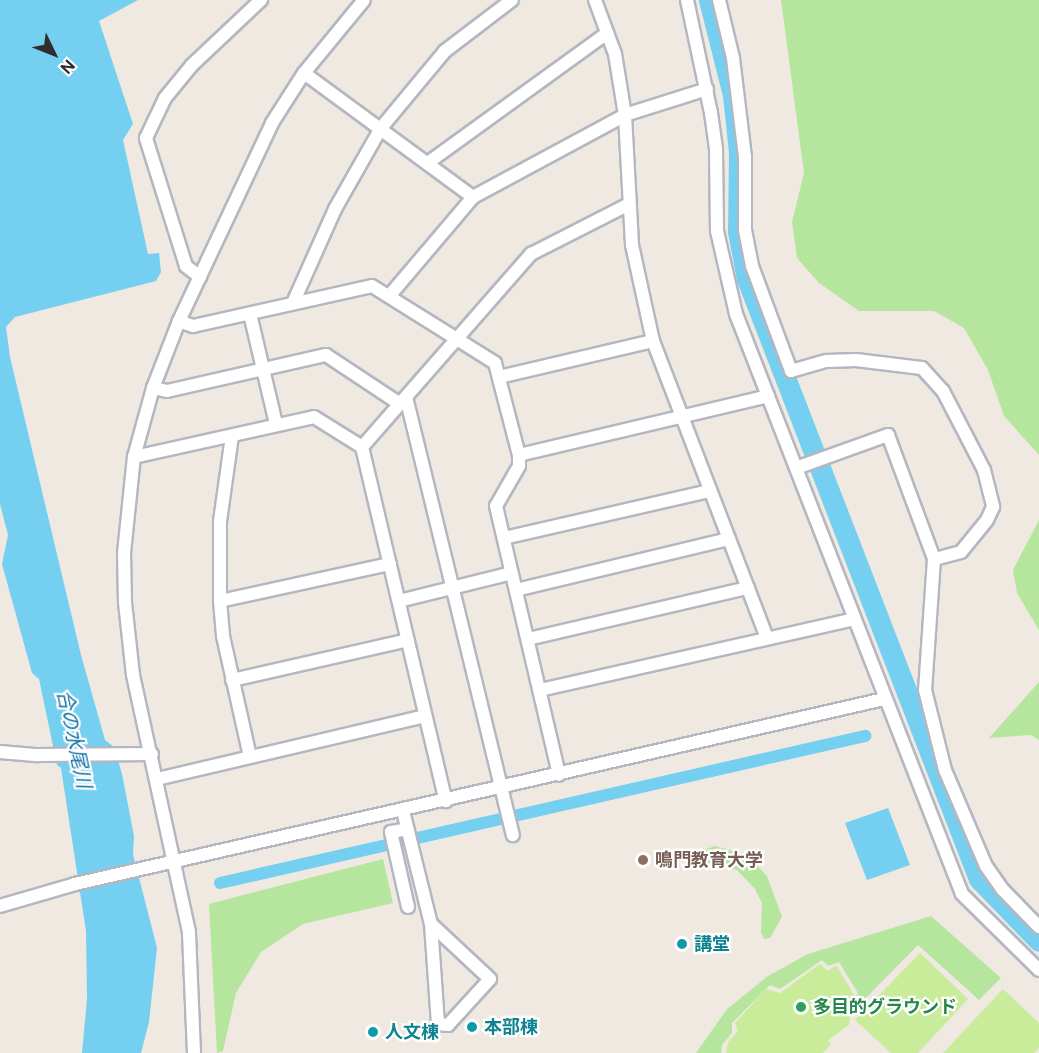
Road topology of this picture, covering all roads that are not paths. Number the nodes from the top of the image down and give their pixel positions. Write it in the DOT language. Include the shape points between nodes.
graph roads {
  1 [pos="261,0"];
  2 [pos="364,0"];
  3 [pos="512,0"];
  4 [pos="595,0"];
  5 [pos="687,0"];
  6 [pos="719,0"];
  7 [pos="607,33"];
  8 [pos="304,73"];
  9 [pos="707,89"];
  10 [pos="625,115"];
  11 [pos="381,128"];
  12 [pos="429,162"];
  13 [pos="473,196"];
  14 [pos="629,204"];
  15 [pos="200,277"];
  16 [pos="390,295"];
  17 [pos="293,303"];
  18 [pos="250,314"];
  19 [pos="179,321"];
  20 [pos="457,338"];
  21 [pos="653,341"];
  22 [pos="262,370"];
  23 [pos="499,377"];
  24 [pos="153,388"];
  25 [pos="768,396"];
  26 [pos="403,400"];
  27 [pos="683,418"];
  28 [pos="276,424"];
  29 [pos="232,436"];
  30 [pos="362,447"];
  31 [pos="519,455"];
  32 [pos="134,457"];
  33 [pos="796,468"];
  34 [pos="710,490"];
  35 [pos="504,538"];
  36 [pos="729,539"];
  37 [pos="934,559"];
  38 [pos="390,564"];
  39 [pos="512,573"];
  40 [pos="455,587"];
  41 [pos="748,588"];
  42 [pos="516,590"];
  43 [pos="220,601"];
  44 [pos="399,601"];
  45 [pos="854,619"];
  46 [pos="767,638"];
  47 [pos="528,639"];
  48 [pos="408,640"];
  49 [pos="232,681"];
  50 [pos="540,690"];
  51 [pos="884,699"];
  52 [pos="425,716"];
  53 [pos="0,752"];
  54 [pos="152,754"];
  55 [pos="250,757"];
  56 [pos="560,775"];
  57 [pos="157,779"];
  58 [pos="503,789"];
  59 [pos="446,801"];
  60 [pos="404,811"];
  61 [pos="408,830"];
  62 [pos="512,832"];
  63 [pos="177,863"];
  64 [pos="0,906"];
  65 [pos="408,907"];
  66 [pos="431,924"];
  67 [pos="1039,927"];
  68 [pos="1039,970"];
  69 [pos="194,1053"];
  1 -- 15 [label="street" via="192,65 165,98 146,138 186,266"];
  2 -- 8 [label="street"];
  3 -- 11 [label="street" via="445,51"];
  4 -- 7 [label="street"];
  5 -- 9 [label="street"];
  6 -- 37 [label="street" via="734,58 745,157 745,230 752,266 790,371 827,361 856,360 922,368 943,391 984,470 993,507 987,520 961,552"];
  7 -- 10 [label="street" via="615,54"];
  7 -- 12 [label="street"];
  8 -- 11 [label="street"];
  8 -- 15 [label="street" via="272,123"];
  9 -- 10 [label="street"];
  9 -- 25 [label="street" via="716,150 717,231 723,270"];
  10 -- 13 [label="street"];
  10 -- 14 [label="street"];
  11 -- 12 [label="street"];
  11 -- 17 [label="street" via="335,209"];
  12 -- 13 [label="street"];
  13 -- 16 [label="street"];
  14 -- 20 [label="street" via="531,255"];
  14 -- 21 [label="street" via="632,245"];
  15 -- 19 [label="street"];
  16 -- 17 [label="street" via="372,286"];
  16 -- 20 [label="street"];
  17 -- 18 [label="street"];
  18 -- 19 [label="street" via="193,326"];
  18 -- 22 [label="street"];
  19 -- 24 [label="street"];
  20 -- 23 [label="street" via="495,363"];
  20 -- 26 [label="street"];
  21 -- 23 [label="street"];
  21 -- 27 [label="street"];
  22 -- 24 [label="street" via="167,391"];
  22 -- 26 [label="street" via="326,355"];
  22 -- 28 [label="street"];
  23 -- 31 [label="street"];
  24 -- 32 [label="street"];
  25 -- 27 [label="street"];
  25 -- 33 [label="street"];
  26 -- 30 [label="street"];
  26 -- 40 [label="street"];
  27 -- 31 [label="street"];
  27 -- 34 [label="street"];
  28 -- 29 [label="street"];
  28 -- 30 [label="street" via="314,417"];
  29 -- 32 [label="street"];
  29 -- 43 [label="street" via="234,446 220,521"];
  30 -- 38 [label="street"];
  31 -- 35 [label="street" via="519,466 496,506"];
  32 -- 54 [label="street" via="124,553 124,603 133,675"];
  33 -- 37 [label="street" via="888,435"];
  33 -- 45 [label="street"];
  34 -- 35 [label="street"];
  34 -- 36 [label="street"];
  35 -- 39 [label="street"];
  36 -- 41 [label="street"];
  36 -- 42 [label="street"];
  37 -- 67 [label="street" via="925,690 931,724 945,770 986,866"];
  38 -- 43 [label="street"];
  38 -- 44 [label="street"];
  39 -- 40 [label="street"];
  39 -- 42 [label="street"];
  40 -- 44 [label="street"];
  40 -- 58 [label="street"];
  41 -- 46 [label="street"];
  41 -- 47 [label="street"];
  42 -- 47 [label="street"];
  43 -- 49 [label="street"];
  44 -- 48 [label="street"];
  45 -- 46 [label="street"];
  45 -- 51 [label="street"];
  46 -- 50 [label="street"];
  47 -- 50 [label="street"];
  48 -- 49 [label="street"];
  48 -- 52 [label="street"];
  49 -- 55 [label="street"];
  50 -- 56 [label="street"];
  51 -- 56 [label="street"];
  51 -- 68 [label="street" via="962,894"];
  52 -- 55 [label="street"];
  52 -- 59 [label="street"];
  53 -- 54 [label="street"];
  54 -- 57 [label="street"];
  55 -- 57 [label="street"];
  56 -- 58 [label="street"];
  57 -- 63 [label="street"];
  58 -- 59 [label="street"];
  58 -- 62 [label="street"];
  59 -- 60 [label="street"];
  60 -- 61 [label="street"];
  60 -- 63 [label="street"];
  61 -- 65 [label="street" via="391,832"];
  61 -- 66 [label="street"];
  63 -- 64 [label="street" via="75,884"];
  63 -- 69 [label="street" via="189,932"];
  66 -- 66 [label="street" via="490,979 448,1025 438,1024"];
}
